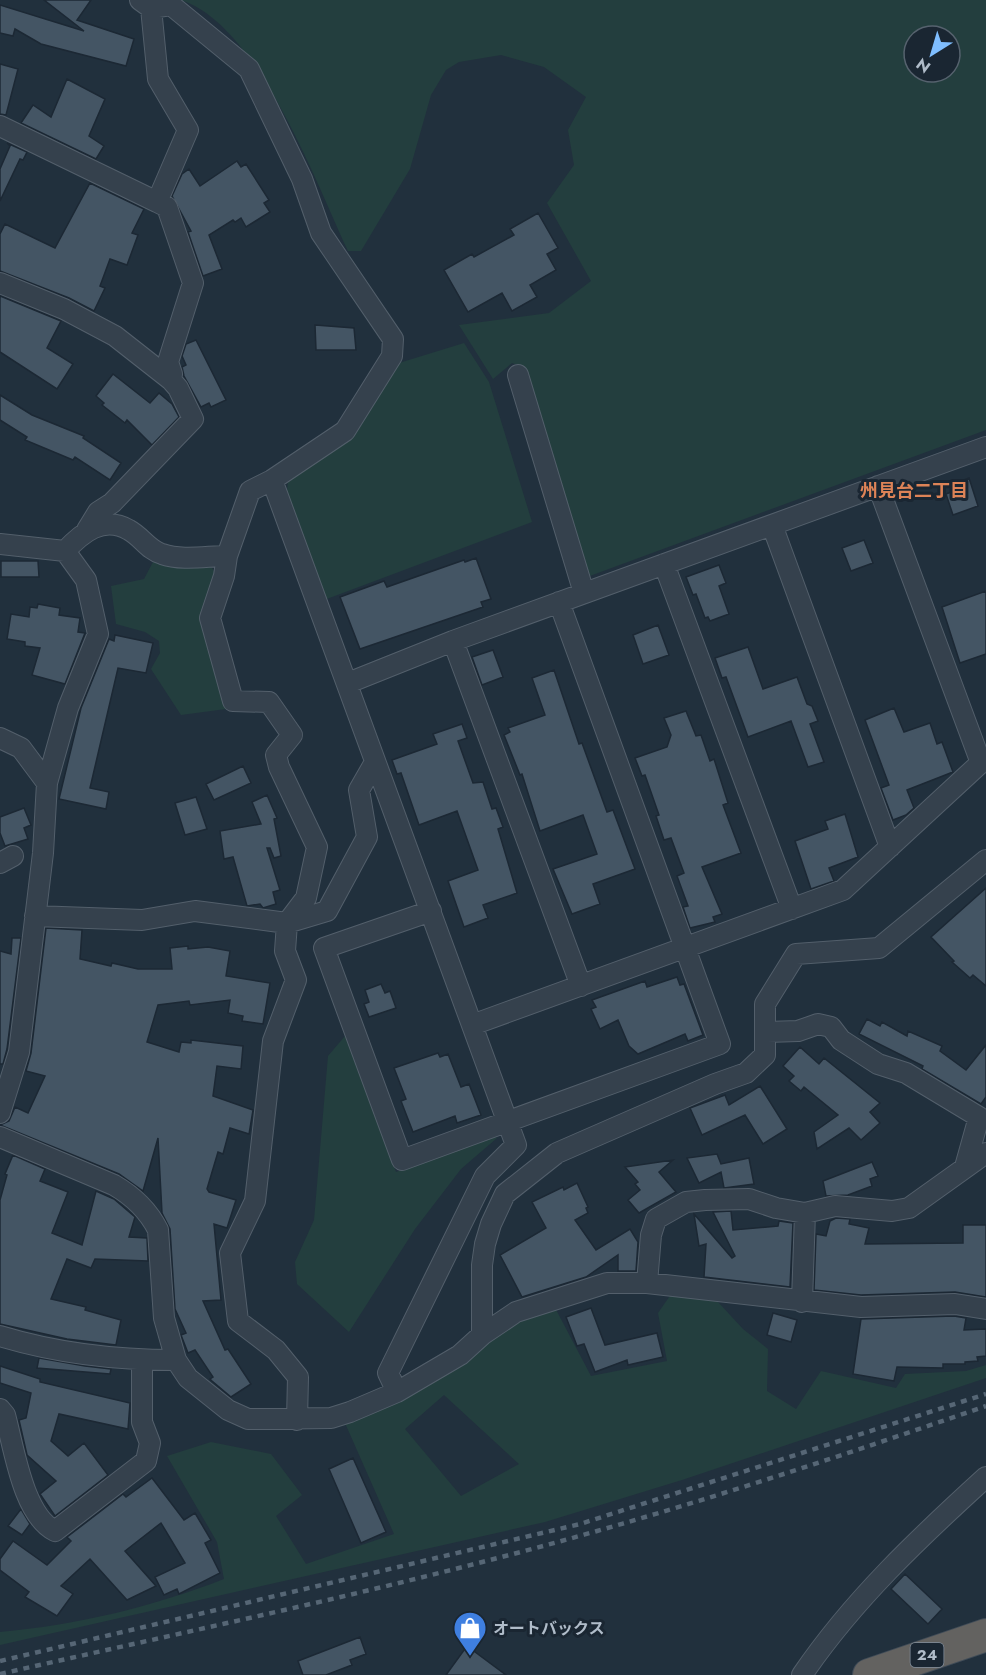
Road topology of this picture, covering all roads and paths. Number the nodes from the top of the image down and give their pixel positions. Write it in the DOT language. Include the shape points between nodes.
graph roads {
  1 [pos="146,4"];
  2 [pos="0,126"];
  3 [pos="157,202"];
  4 [pos="0,283"];
  5 [pos="518,375"];
  6 [pos="171,380"];
  7 [pos="985,448"];
  8 [pos="272,480"];
  9 [pos="878,486"];
  10 [pos="772,525"];
  11 [pos="87,530"];
  12 [pos="0,544"];
  13 [pos="65,551"];
  14 [pos="227,556"];
  15 [pos="664,564"];
  16 [pos="584,593"];
  17 [pos="559,602"];
  18 [pos="453,641"];
  19 [pos="348,683"];
  20 [pos="0,738"];
  21 [pos="983,761"];
  22 [pos="375,762"];
  23 [pos="47,783"];
  24 [pos="890,847"];
  25 [pos="986,860"];
  26 [pos="792,909"];
  27 [pos="431,911"];
  28 [pos="35,916"];
  29 [pos="287,923"];
  30 [pos="685,948"];
  31 [pos="581,986"];
  32 [pos="472,1025"];
  33 [pos="767,1032"];
  34 [pos="0,1113"];
  35 [pos="507,1121"];
  36 [pos="0,1137"];
  37 [pos="986,1153"];
  38 [pos="965,1167"];
  39 [pos="805,1213"];
  40 [pos="647,1282"];
  41 [pos="802,1302"];
  42 [pos="986,1309"];
  43 [pos="482,1335"];
  44 [pos="0,1336"];
  45 [pos="142,1360"];
  46 [pos="176,1360"];
  47 [pos="397,1392"];
  48 [pos="0,1409"];
  49 [pos="297,1420"];
  50 [pos="986,1477"];
  51 [pos="986,1635"];
  52 [pos="802,1675"];
  53 [pos="869,1675"];
  1 -- 3 [label="street" via="158,79 188,130"];
  1 -- 8 [label="street" via="171,5 249,69 302,179 321,233 393,339 392,356 345,431"];
  2 -- 3 [label="street"];
  3 -- 6 [label="street" via="167,207 193,283 168,362"];
  4 -- 6 [label="street" via="64,309 115,336"];
  5 -- 16 [label="street"];
  6 -- 11 [label="street" via="193,419 112,503 98,512"];
  7 -- 9 [label="street"];
  8 -- 14 [label="street" via="250,490"];
  8 -- 19 [label="street"];
  9 -- 10 [label="street"];
  9 -- 21 [label="street"];
  10 -- 15 [label="street"];
  10 -- 24 [label="street"];
  11 -- 13 [label="street"];
  11 -- 14 [label="street" via="119,526 165,555"];
  12 -- 13 [label="street"];
  13 -- 23 [label="street" via="86,580 98,634 68,708"];
  14 -- 29 [label="street" via="210,618 233,701 269,702 292,735 276,755 317,847 306,898"];
  15 -- 16 [label="street"];
  15 -- 26 [label="street"];
  16 -- 17 [label="street"];
  17 -- 18 [label="street"];
  17 -- 30 [label="street"];
  18 -- 19 [label="street"];
  18 -- 31 [label="street"];
  19 -- 22 [label="street"];
  20 -- 23 [label="street" via="21,748"];
  21 -- 24 [label="street"];
  22 -- 27 [label="street"];
  22 -- 29 [label="street" via="359,790 367,837 327,911"];
  23 -- 28 [label="street"];
  24 -- 26 [label="street" via="843,891"];
  25 -- 33 [label="street" via="879,948 796,954 765,1004"];
  26 -- 30 [label="street"];
  27 -- 32 [label="street"];
  27 -- 35 [label="street" via="324,948 402,1160"];
  28 -- 29 [label="street" via="142,920 195,911"];
  28 -- 34 [label="street" via="19,1052"];
  29 -- 49 [label="street" via="285,951 296,980 273,1041 255,1201 231,1252 238,1321 276,1350 298,1377"];
  30 -- 31 [label="street"];
  30 -- 35 [label="street" via="720,1044"];
  31 -- 32 [label="street"];
  32 -- 35 [label="street"];
  33 -- 38 [label="street" via="798,1031 818,1024 831,1027 841,1040 878,1064 906,1073 979,1117"];
  33 -- 43 [label="street" via="765,1055 746,1073 557,1153 505,1194 485,1244"];
  35 -- 47 [label="street" via="516,1145 485,1176 388,1372"];
  36 -- 46 [label="street" via="114,1185 129,1194 151,1217 158,1230 164,1318"];
  37 -- 38 [label="street"];
  38 -- 39 [label="street" via="909,1209 835,1206"];
  39 -- 40 [label="street" via="749,1199 687,1202 656,1219"];
  39 -- 41 [label="street"];
  40 -- 41 [label="street"];
  40 -- 43 [label="street" via="607,1283 574,1293 516,1312"];
  41 -- 42 [label="street" via="861,1307 955,1304"];
  43 -- 47 [label="street" via="460,1355"];
  44 -- 45 [label="street" via="38,1347"];
  45 -- 46 [label="street"];
  45 -- 48 [label="street" via="142,1422 150,1443 146,1461 55,1532 44,1526 26,1493"];
  46 -- 49 [label="street" via="188,1378 228,1410 248,1419"];
  47 -- 49 [label="street" via="331,1418"];
  50 -- 52 [label="street" via="877,1581 829,1635"];
  51 -- 53 [label="highway, 24"];
}
